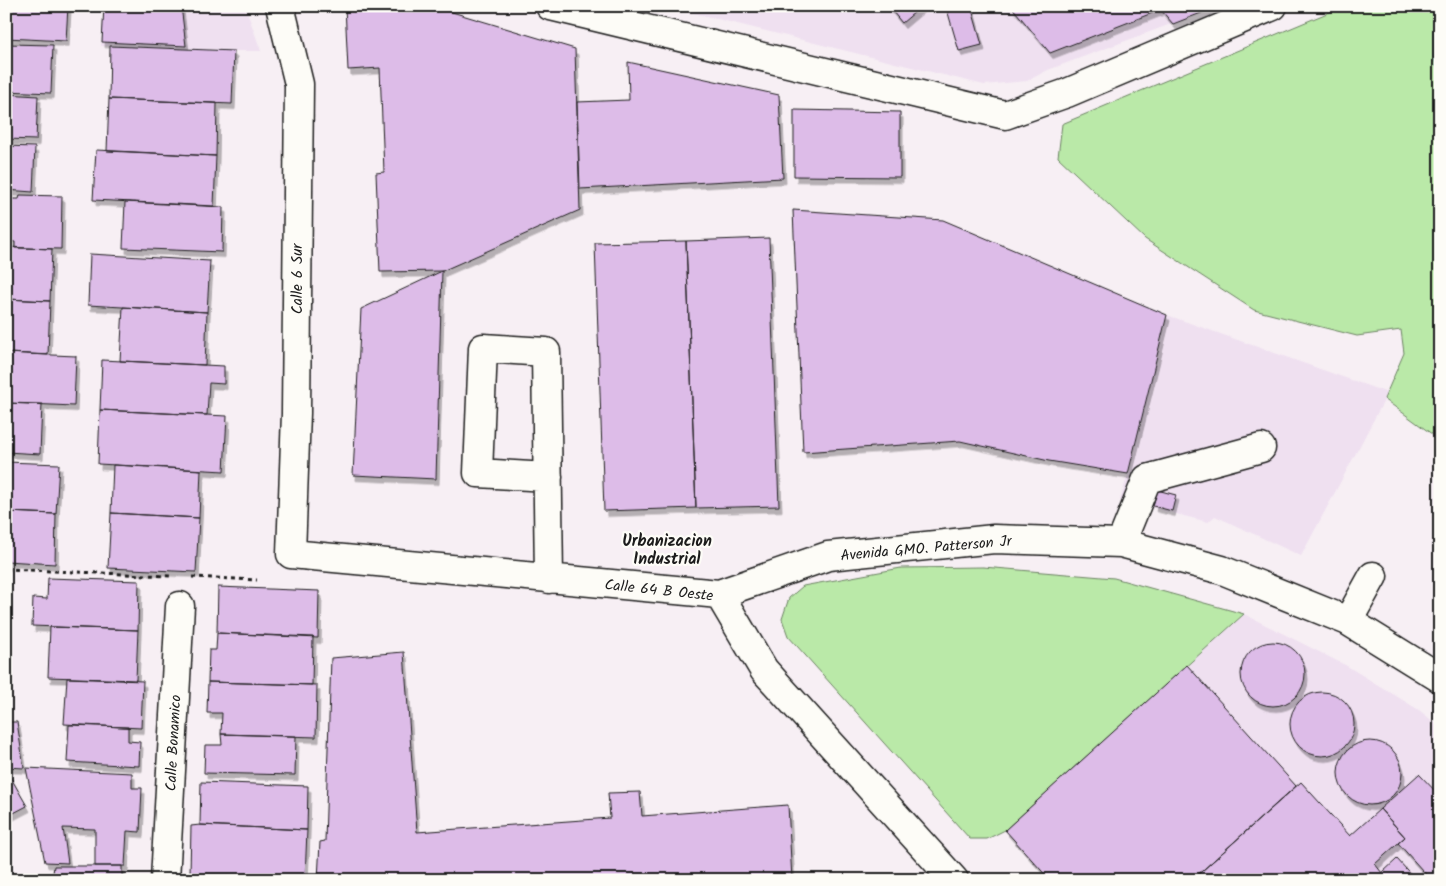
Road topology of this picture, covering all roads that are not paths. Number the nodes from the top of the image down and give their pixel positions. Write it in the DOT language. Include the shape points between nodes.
graph roads {
  1 [pos="280,6"];
  2 [pos="550,6"];
  3 [pos="1273,6"];
  4 [pos="1261,448"];
  5 [pos="548,477"];
  6 [pos="1121,543"];
  7 [pos="291,554"];
  8 [pos="1372,576"];
  9 [pos="549,578"];
  10 [pos="719,594"];
  11 [pos="180,606"];
  12 [pos="1348,621"];
  13 [pos="1440,678"];
  14 [pos="166,880"];
  15 [pos="954,880"];
  1 -- 7 [label="street, Calle 6 Sur" via="298,84 296,413"];
  2 -- 3 [label="street" via="1005,115 1067,93"];
  4 -- 6 [label="street" via="1147,479"];
  5 -- 5 [label="street" via="546,352 483,348 478,473"];
  5 -- 9 [label="street"];
  6 -- 10 [label="street, Avenida GMO. Patterson Jr" via="994,540 828,556"];
  6 -- 12 [label="street, Avenida GMO. Patterson Jr" via="1222,570"];
  7 -- 9 [label="street, Calle 64 B Oeste"];
  8 -- 12 [label="street"];
  9 -- 10 [label="street, Calle 64 B Oeste"];
  10 -- 15 [label="street, Calle 64 B Oeste" via="764,670"];
  11 -- 14 [label="street, Calle Bonamico"];
  12 -- 13 [label="street, Avenida GMO. Patterson Jr"];
}
